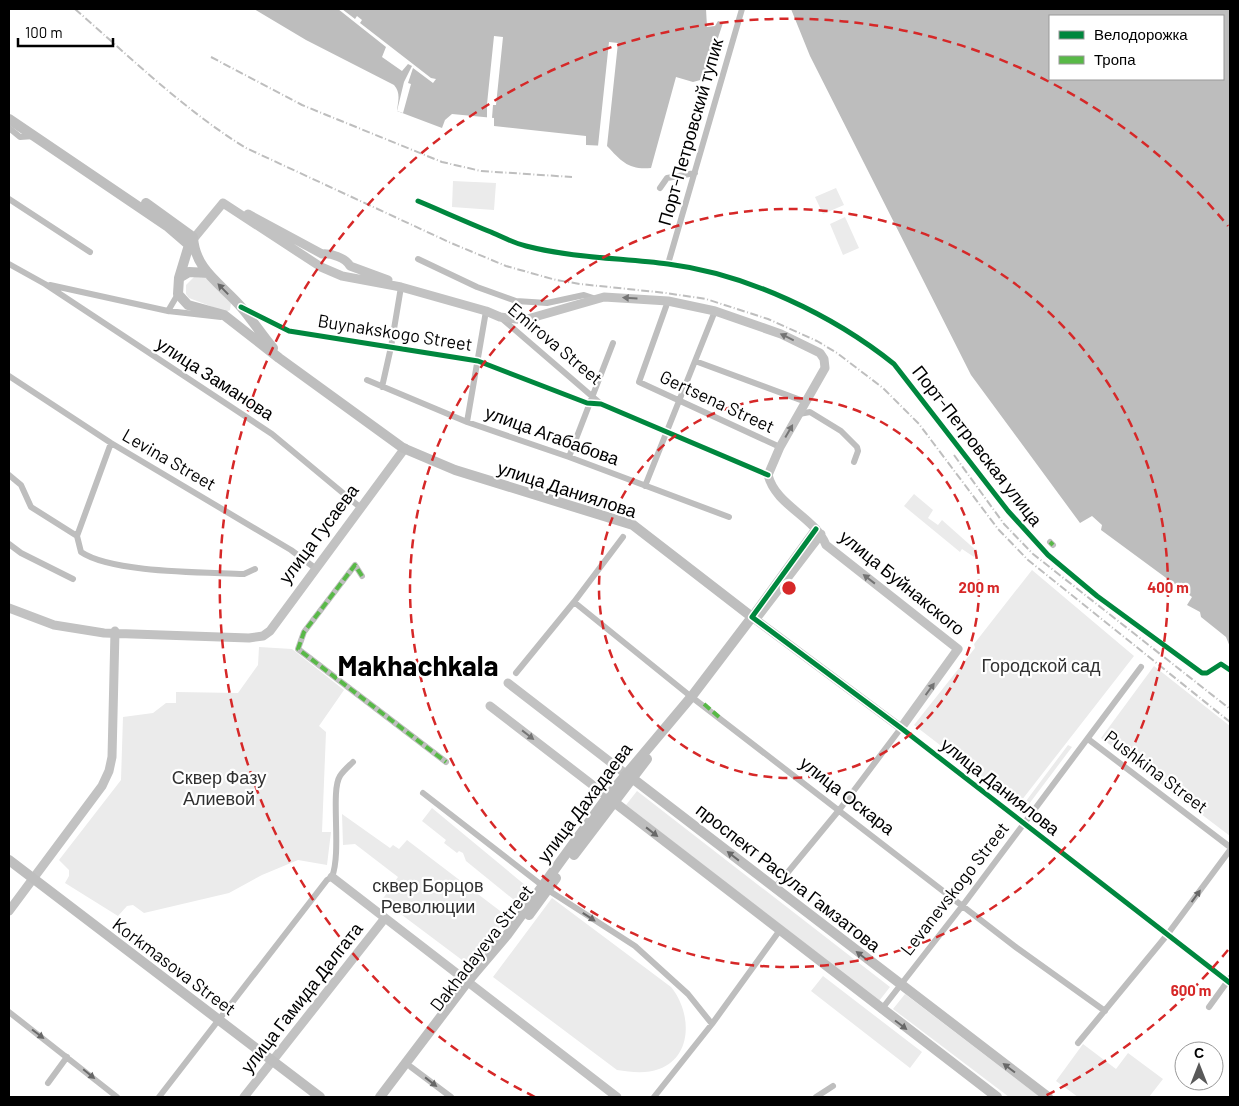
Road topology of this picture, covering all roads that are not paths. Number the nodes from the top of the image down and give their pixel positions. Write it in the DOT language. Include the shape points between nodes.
graph roads {
  1 [pos="742,9"];
  2 [pos="9,112"];
  3 [pos="9,119"];
  4 [pos="9,128"];
  5 [pos="35,134"];
  6 [pos="695,173"];
  7 [pos="660,188"];
  8 [pos="9,199"];
  9 [pos="418,201"];
  10 [pos="223,203"];
  11 [pos="191,241"];
  12 [pos="90,252"];
  13 [pos="322,254"];
  14 [pos="418,259"];
  15 [pos="9,264"];
  16 [pos="319,264"];
  17 [pos="668,264"];
  18 [pos="350,266"];
  19 [pos="208,273"];
  20 [pos="346,276"];
  21 [pos="179,278"];
  22 [pos="45,284"];
  23 [pos="401,287"];
  24 [pos="178,294"];
  25 [pos="596,299"];
  26 [pos="668,301"];
  27 [pos="241,307"];
  28 [pos="168,311"];
  29 [pos="486,311"];
  30 [pos="715,311"];
  31 [pos="224,315"];
  32 [pos="500,317"];
  33 [pos="613,342"];
  34 [pos="391,346"];
  35 [pos="478,361"];
  36 [pos="695,361"];
  37 [pos="9,376"];
  38 [pos="367,380"];
  39 [pos="382,387"];
  40 [pos="592,400"];
  41 [pos="679,400"];
  42 [pos="806,402"];
  43 [pos="799,414"];
  44 [pos="467,422"];
  45 [pos="666,432"];
  46 [pos="111,443"];
  47 [pos="780,447"];
  48 [pos="404,448"];
  49 [pos="569,457"];
  50 [pos="854,462"];
  51 [pos="9,475"];
  52 [pos="768,475"];
  53 [pos="645,486"];
  54 [pos="360,508"];
  55 [pos="729,517"];
  56 [pos="819,532"];
  57 [pos="77,536"];
  58 [pos="622,537"];
  59 [pos="9,544"];
  60 [pos="314,567"];
  61 [pos="255,569"];
  62 [pos="362,576"];
  63 [pos="73,579"];
  64 [pos="574,602"];
  65 [pos="9,607"];
  66 [pos="754,618"];
  67 [pos="115,632"];
  68 [pos="1141,668"];
  69 [pos="1230,670"];
  70 [pos="516,673"];
  71 [pos="508,683"];
  72 [pos="698,700"];
  73 [pos="490,706"];
  74 [pos="902,728"];
  75 [pos="1088,739"];
  76 [pos="353,762"];
  77 [pos="446,762"];
  78 [pos="628,776"];
  79 [pos="423,793"];
  80 [pos="611,799"];
  81 [pos="840,809"];
  82 [pos="1025,823"];
  83 [pos="1230,848"];
  84 [pos="9,860"];
  85 [pos="332,877"];
  86 [pos="33,880"];
  87 [pos="545,888"];
  88 [pos="774,889"];
  89 [pos="963,905"];
  90 [pos="9,911"];
  91 [pos="385,918"];
  92 [pos="780,930"];
  93 [pos="1167,935"];
  94 [pos="1230,981"];
  95 [pos="470,983"];
  96 [pos="900,985"];
  97 [pos="1209,1007"];
  98 [pos="882,1010"];
  99 [pos="9,1012"];
  100 [pos="1105,1012"];
  101 [pos="217,1020"];
  102 [pos="712,1024"];
  103 [pos="1078,1044"];
  104 [pos="67,1057"];
  105 [pos="272,1062"];
  106 [pos="411,1067"];
  107 [pos="48,1083"];
  108 [pos="833,1086"];
  109 [pos="117,1097"];
  110 [pos="158,1097"];
  111 [pos="244,1097"];
  112 [pos="320,1097"];
  113 [pos="380,1097"];
  114 [pos="388,1097"];
  115 [pos="451,1097"];
  116 [pos="617,1097"];
  117 [pos="654,1097"];
  118 [pos="816,1097"];
  119 [pos="997,1097"];
  120 [pos="1048,1097"];
  1 -- 6 [label="street, Порт-Петровский тупик"];
  2 -- 5 [label="main road"];
  3 -- 5 [label="main road"];
  4 -- 5 [label="street" via="20,137"];
  5 -- 11 [label="main road"];
  6 -- 7 [label="street" via="667,178"];
  6 -- 17 [label="street, Порт-Петровский тупик"];
  8 -- 12 [label="street"];
  9 -- 17 [label="street, Порт-Петровская улица" via="524,246 574,256"];
  10 -- 11 [label="street"];
  10 -- 13 [label="street"];
  10 -- 16 [label="street"];
  11 -- 19 [label="main road, улица Даниялова" via="194,253"];
  11 -- 21 [label="main road"];
  13 -- 16 [label="street"];
  13 -- 18 [label="street" via="328,253"];
  14 -- 25 [label="street" via="516,301 547,303 584,295"];
  15 -- 22 [label="street, улица Заманова"];
  16 -- 20 [label="street"];
  17 -- 69 [label="street, Порт-Петровская улица" via="703,271 788,300 873,347 894,364 915,388 1008,511 1050,547 1097,596 1202,673 1208,673 1221,664"];
  18 -- 20 [label="street"];
  18 -- 23 [label="street"];
  19 -- 21 [label="main road" via="189,272"];
  27 -- 19 [label="main road, улица Даниялова, one-way"];
  20 -- 23 [label="street"];
  21 -- 24 [label="main road"];
  22 -- 28 [label="street, улица Заманова"];
  22 -- 54 [label="street, улица Заманова" via="272,434"];
  23 -- 29 [label="street, Emirova Street"];
  23 -- 34 [label="street"];
  24 -- 28 [label="street, улица Заманова"];
  24 -- 31 [label="main road, улица Даниялова" via="188,305"];
  26 -- 25 [label="street, one-way"];
  25 -- 32 [label="street" via="524,320"];
  26 -- 30 [label="street"];
  26 -- 41 [label="street, Gertsena Street" via="639,382"];
  27 -- 31 [label="main road" via="236,314"];
  27 -- 34 [label="street, Buynakskogo Street" via="289,331"];
  27 -- 48 [label="main road, улица Даниялова" via="280,357"];
  28 -- 31 [label="street, улица Заманова" via="219,318"];
  29 -- 32 [label="street, Emirova Street"];
  29 -- 35 [label="street"];
  30 -- 36 [label="street"];
  42 -- 30 [label="street, one-way" via="825,364 820,353 782,334"];
  31 -- 48 [label="main road, улица Даниялова"];
  32 -- 40 [label="street, Emirova Street"];
  33 -- 40 [label="street"];
  34 -- 35 [label="street, Buynakskogo Street"];
  34 -- 39 [label="street"];
  35 -- 40 [label="street, Buynakskogo Street"];
  35 -- 44 [label="street"];
  36 -- 41 [label="street"];
  36 -- 42 [label="street"];
  37 -- 46 [label="street, Levina Street"];
  38 -- 39 [label="street, улица Агабабова"];
  39 -- 44 [label="street, улица Агабабова"];
  40 -- 45 [label="street, Emirova Street"];
  40 -- 49 [label="street"];
  41 -- 45 [label="street"];
  41 -- 47 [label="street, Gertsena Street"];
  42 -- 43 [label="street"];
  47 -- 43 [label="street, one-way"];
  43 -- 50 [label="street" via="810,412 841,431 857,447"];
  44 -- 49 [label="street, улица Агабабова"];
  45 -- 52 [label="street"];
  45 -- 53 [label="street"];
  46 -- 57 [label="street"];
  46 -- 60 [label="street, Levina Street"];
  47 -- 52 [label="street"];
  48 -- 54 [label="street, улица Гусаева"];
  48 -- 66 [label="main road, улица Даниялова" via="455,470 633,525"];
  49 -- 53 [label="street, улица Агабабова"];
  51 -- 57 [label="street" via="21,485 31,506"];
  52 -- 56 [label="street" via="774,492"];
  53 -- 55 [label="street, улица Агабабова"];
  54 -- 60 [label="street, улица Гусаева"];
  56 -- 66 [label="street"];
  74 -- 56 [label="street, улица Буйнакского, one-way" via="958,649 826,545"];
  57 -- 61 [label="street" via="81,552 90,558 140,568 244,574"];
  58 -- 64 [label="street"];
  59 -- 63 [label="street" via="20,553"];
  60 -- 67 [label="street, улица Гусаева" via="270,629 256,636"];
  60 -- 67 [label="street, улица Гусаева" via="263,636"];
  62 -- 77 [label="street" via="355,565 304,632 298,649"];
  64 -- 70 [label="street"];
  64 -- 72 [label="street, улица Оскара"];
  65 -- 67 [label="street" via="54,623"];
  66 -- 72 [label="main road, улица Дахадаева"];
  66 -- 74 [label="street, улица Даниялова"];
  67 -- 86 [label="street" via="109,771 102,786"];
  68 -- 75 [label="street, Levanevskogo Street"];
  71 -- 78 [label="street, проспект Расула Гамзатова"];
  72 -- 78 [label="main road, улица Дахадаева"];
  72 -- 81 [label="street, улица Оскара"];
  73 -- 80 [label="street, one-way"];
  74 -- 81 [label="street"];
  74 -- 82 [label="street, улица Даниялова"];
  75 -- 82 [label="street, Levanevskogo Street"];
  75 -- 83 [label="street, Pushkina Street"];
  76 -- 85 [label="street" via="339,777 336,787 338,835"];
  78 -- 80 [label="main road, улица Дахадаева"];
  88 -- 78 [label="main road, проспект Расула Гамзатова, one-way"];
  79 -- 87 [label="street"];
  80 -- 87 [label="main road, улица Дахадаева"];
  80 -- 92 [label="main road, one-way"];
  81 -- 88 [label="street"];
  81 -- 89 [label="street, улица Оскара"];
  82 -- 89 [label="street, Levanevskogo Street"];
  82 -- 93 [label="street, улица Даниялова"];
  93 -- 83 [label="street, one-way"];
  84 -- 86 [label="main road, Korkmasova Street"];
  85 -- 91 [label="street"];
  85 -- 101 [label="street"];
  86 -- 90 [label="street"];
  86 -- 101 [label="main road, Korkmasova Street"];
  87 -- 95 [label="main road, улица Дахадаева"];
  87 -- 102 [label="street, one-way" via="639,949 688,994"];
  96 -- 88 [label="main road, проспект Расула Гамзатова, one-way"];
  89 -- 96 [label="street, Levanevskogo Street"];
  89 -- 100 [label="street, улица Оскара"];
  91 -- 95 [label="street"];
  91 -- 105 [label="street, улица Гамида Далгата"];
  92 -- 98 [label="main road"];
  92 -- 102 [label="street"];
  93 -- 94 [label="street, улица Даниялова"];
  93 -- 100 [label="street"];
  94 -- 97 [label="street"];
  95 -- 106 [label="main road, Dakhadayeva Street"];
  95 -- 113 [label="main road, улица Дахадаева"];
  95 -- 116 [label="street"];
  96 -- 98 [label="street, Levanevskogo Street"];
  120 -- 96 [label="main road, проспект Расула Гамзатова, one-way"];
  98 -- 119 [label="main road, one-way"];
  99 -- 104 [label="street, one-way"];
  100 -- 103 [label="street"];
  101 -- 105 [label="main road, Korkmasova Street"];
  101 -- 110 [label="street"];
  102 -- 117 [label="street"];
  104 -- 107 [label="street"];
  104 -- 109 [label="street, one-way"];
  105 -- 111 [label="street, улица Гамида Далгата"];
  105 -- 112 [label="main road, Korkmasova Street"];
  106 -- 114 [label="main road, Dakhadayeva Street"];
  106 -- 115 [label="street, one-way"];
  108 -- 118 [label="street"];
}
